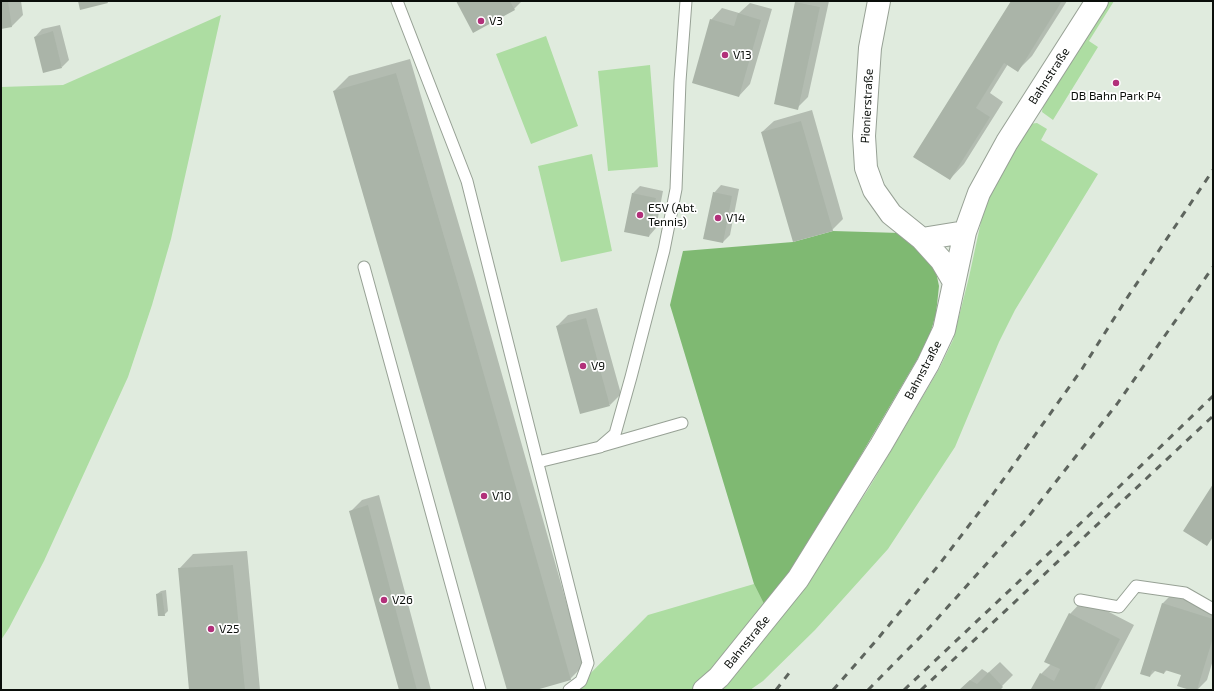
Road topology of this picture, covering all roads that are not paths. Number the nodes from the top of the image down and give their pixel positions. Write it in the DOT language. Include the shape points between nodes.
graph roads {
  1 [pos="397,1"];
  2 [pos="686,1"];
  3 [pos="879,1"];
  4 [pos="1097,1"];
  5 [pos="965,232"];
  6 [pos="922,239"];
  7 [pos="364,267"];
  8 [pos="954,282"];
  9 [pos="682,423"];
  10 [pos="600,447"];
  11 [pos="538,462"];
  12 [pos="1080,600"];
  13 [pos="1213,609"];
  14 [pos="480,690"];
  15 [pos="569,690"];
  16 [pos="704,690"];
  1 -- 11 [label="lane" via="467,181"];
  2 -- 10 [label="lane" via="676,189 664,250 632,377 615,434"];
  3 -- 6 [label="street, Pionierstraße" via="870,48 864,136 866,168 874,190 891,214"];
  4 -- 5 [label="street, Bahnstraße" via="1007,142 979,193"];
  5 -- 6 [label="street"];
  5 -- 8 [label="street, Bahnstraße"];
  6 -- 8 [label="street, Pionierstraße" via="941,260"];
  7 -- 14 [label="lane"];
  8 -- 16 [label="street, Bahnstraße" via="944,330 928,364 798,579 719,677"];
  9 -- 10 [label="lane"];
  10 -- 11 [label="lane"];
  11 -- 15 [label="lane" via="588,663 581,681"];
  12 -- 13 [label="lane" via="1119,607 1136,586 1185,593"];
}
